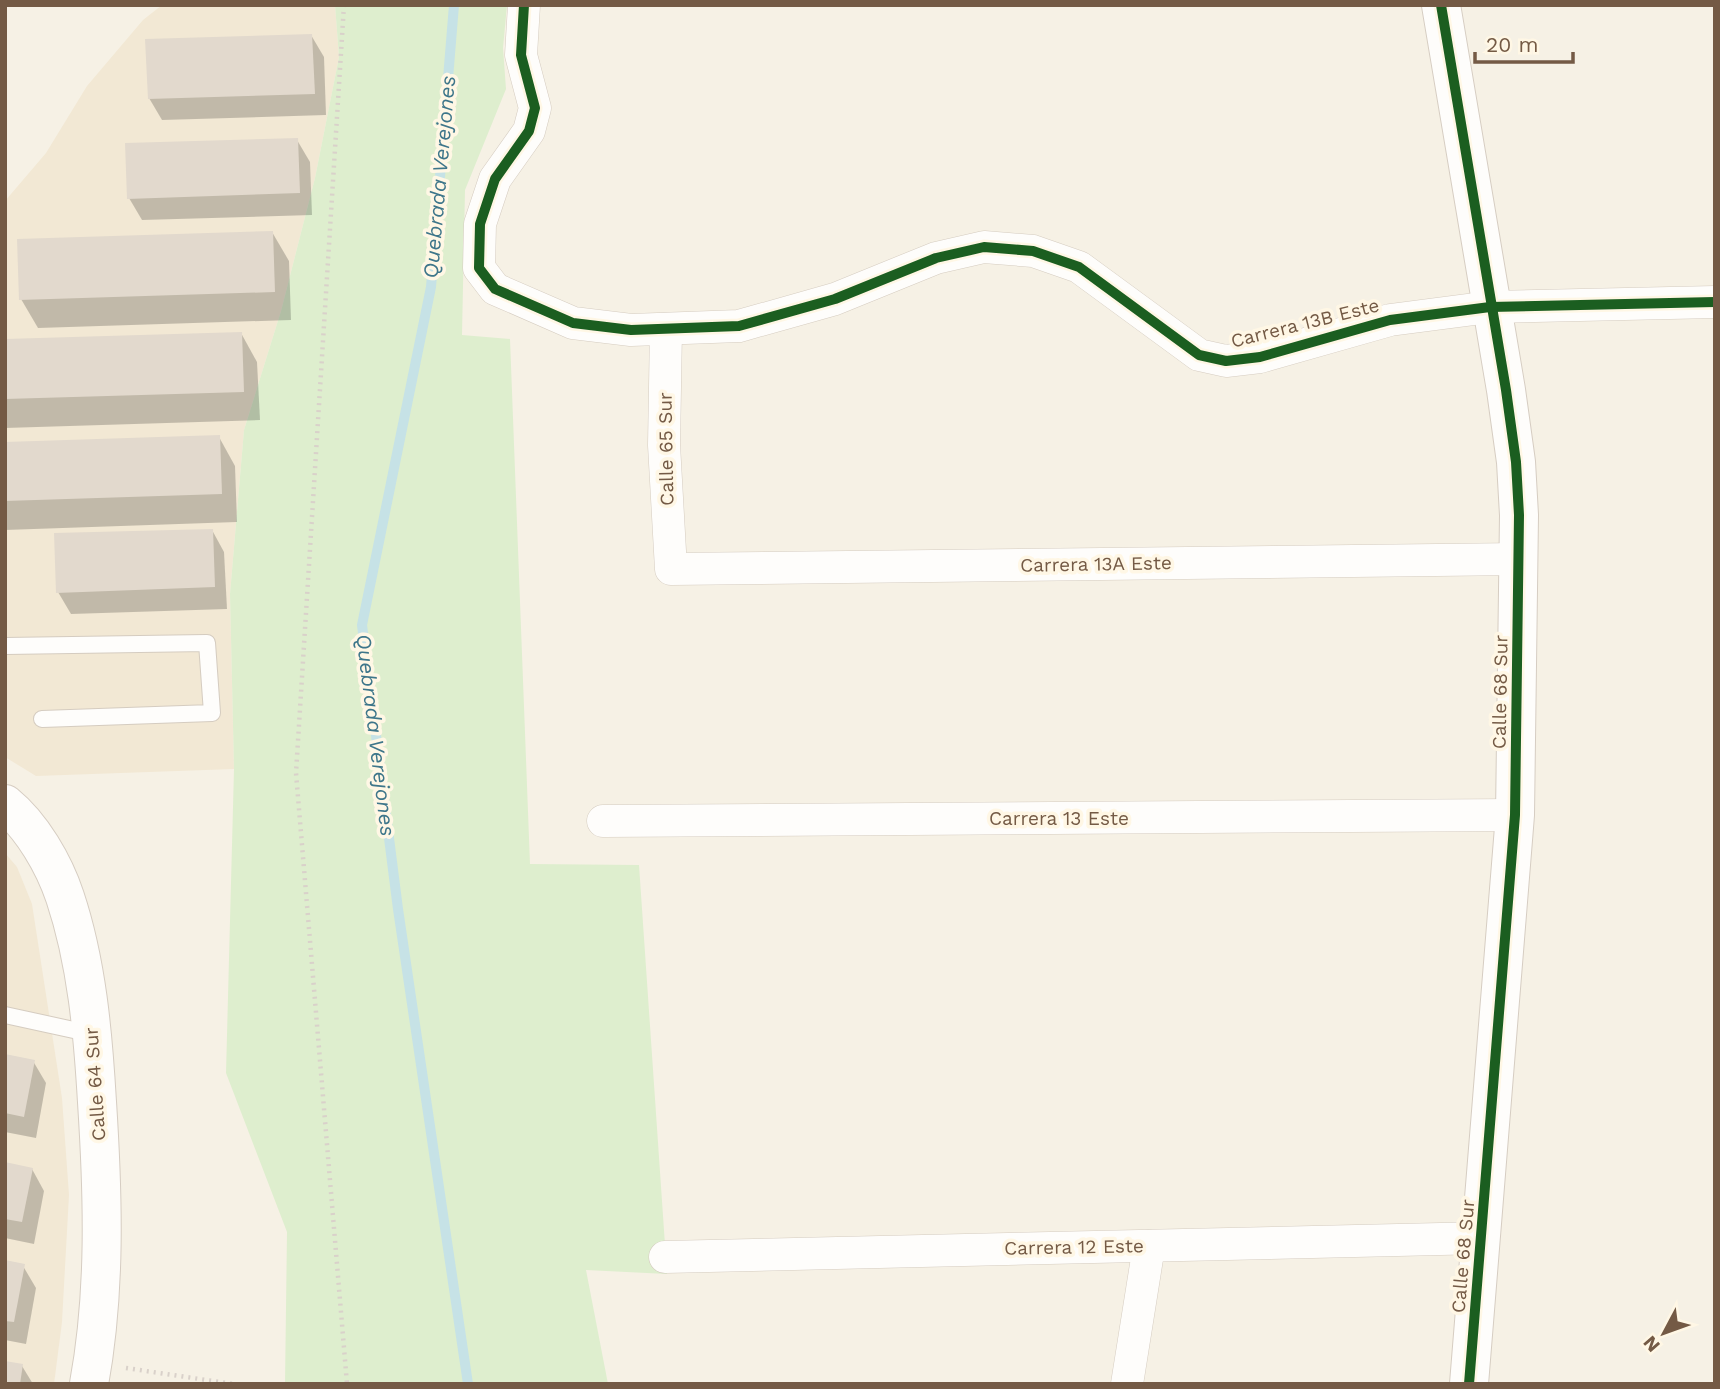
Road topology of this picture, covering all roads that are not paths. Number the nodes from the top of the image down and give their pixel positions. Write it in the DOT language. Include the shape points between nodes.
graph roads {
  1 [pos="524,5"];
  2 [pos="1441,5"];
  3 [pos="1715,302"];
  4 [pos="1490,307"];
  5 [pos="666,329"];
  6 [pos="1520,559"];
  7 [pos="671,569"];
  8 [pos="5,646"];
  9 [pos="42,719"];
  10 [pos="5,804"];
  11 [pos="1515,815"];
  12 [pos="603,821"];
  13 [pos="5,1015"];
  14 [pos="93,1034"];
  15 [pos="1483,1238"];
  16 [pos="1149,1246"];
  17 [pos="665,1256"];
  18 [pos="91,1373"];
  19 [pos="1128,1384"];
  20 [pos="1469,1384"];
  1 -- 5 [label="street, Carrera 13B Este" via="521,55 535,108 529,131 495,179 480,224 478,268 495,289 573,323"];
  2 -- 4 [label="street, Calle 68 Sur"];
  3 -- 4 [label="street, Carrera 13B Este"];
  4 -- 5 [label="street, Carrera 13B Este" via="1390,320 1260,357 1226,361 1199,355 1079,267 1033,251 984,247 936,258 835,299 739,326"];
  4 -- 6 [label="street, Calle 68 Sur" via="1516,462"];
  5 -- 7 [label="street, Calle 65 Sur" via="664,445"];
  6 -- 7 [label="street, Carrera 13A Este"];
  6 -- 11 [label="street, Calle 68 Sur"];
  8 -- 9 [label="lane" via="206,643 212,713"];
  10 -- 14 [label="street, Calle 64 Sur" via="43,849 65,897"];
  11 -- 12 [label="street, Carrera 13 Este"];
  11 -- 15 [label="street, Calle 68 Sur"];
  13 -- 14 [label="lane"];
  14 -- 18 [label="street, Calle 64 Sur" via="102,1175 101,1264"];
  15 -- 16 [label="street, Carrera 12 Este"];
  15 -- 20 [label="street, Calle 68 Sur"];
  16 -- 17 [label="street, Carrera 12 Este"];
  16 -- 19 [label="street"];
}
